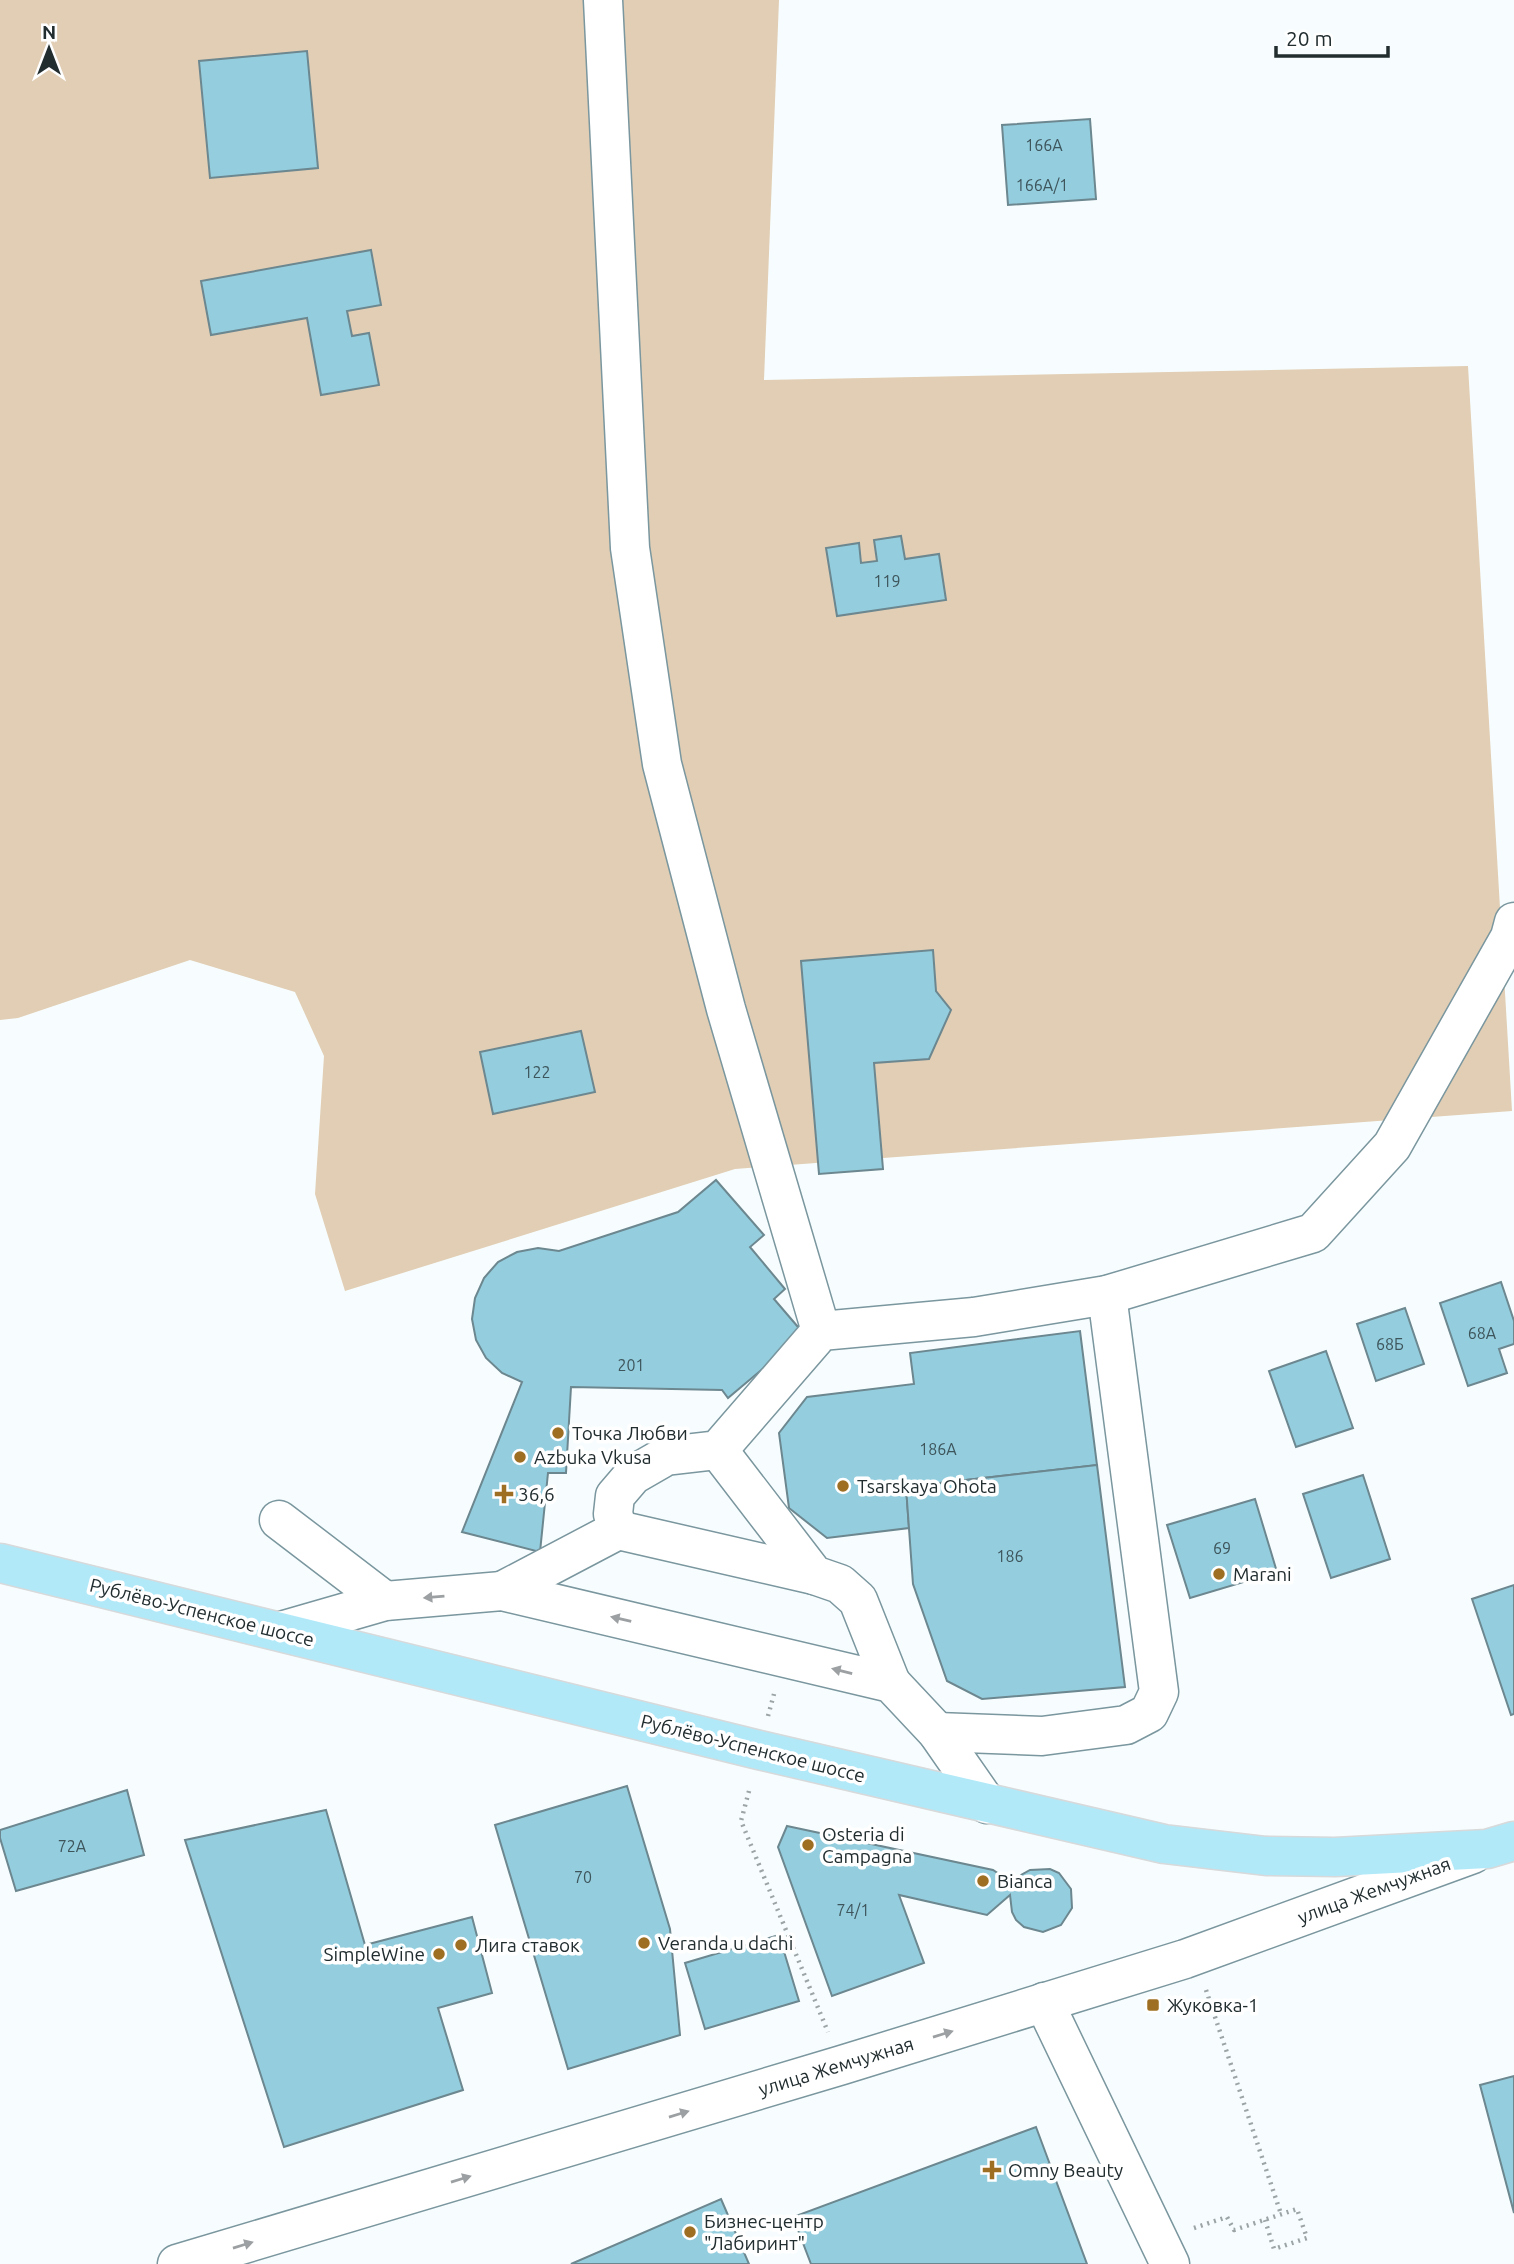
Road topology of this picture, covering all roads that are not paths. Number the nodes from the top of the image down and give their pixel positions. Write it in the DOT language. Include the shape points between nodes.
graph roads {
  1 [pos="603,0"];
  2 [pos="1514,922"];
  3 [pos="1107,1294"];
  4 [pos="821,1331"];
  5 [pos="718,1450"];
  6 [pos="279,1520"];
  7 [pos="618,1530"];
  8 [pos="0,1563"];
  9 [pos="814,1575"];
  10 [pos="502,1591"];
  11 [pos="385,1601"];
  12 [pos="281,1631"];
  13 [pos="891,1683"];
  14 [pos="937,1732"];
  15 [pos="987,1804"];
  16 [pos="1501,1845"];
  17 [pos="1044,2003"];
  18 [pos="1164,2252"];
  19 [pos="177,2264"];
  1 -- 4 [label="street" via="630,548 662,764 726,1009"];
  2 -- 3 [label="street" via="1510,937 1392,1146 1313,1233"];
  3 -- 4 [label="street" via="974,1317"];
  3 -- 14 [label="street" via="1159,1692 1149,1713 1126,1725 1042,1736"];
  4 -- 5 [label="street"];
  5 -- 7 [label="street" via="666,1456 633,1475 615,1496 613,1514"];
  5 -- 9 [label="street"];
  6 -- 11 [label="street"];
  7 -- 9 [label="street"];
  7 -- 10 [label="street"];
  8 -- 12 [label="main road, Рублёво-Успенское шоссе"];
  9 -- 13 [label="street" via="841,1584 858,1600"];
  10 -- 11 [label="street, one-way"];
  13 -- 10 [label="street, one-way"];
  11 -- 12 [label="street"];
  12 -- 15 [label="main road, Рублёво-Успенское шоссе"];
  13 -- 14 [label="street"];
  14 -- 15 [label="street"];
  15 -- 16 [label="main road, Рублёво-Успенское шоссе" via="1164,1844 1266,1856 1335,1857"];
  16 -- 17 [label="street, улица Жемчужная" via="1185,1959"];
  17 -- 18 [label="street"];
  19 -- 17 [label="street, улица Жемчужная, one-way"];
}
